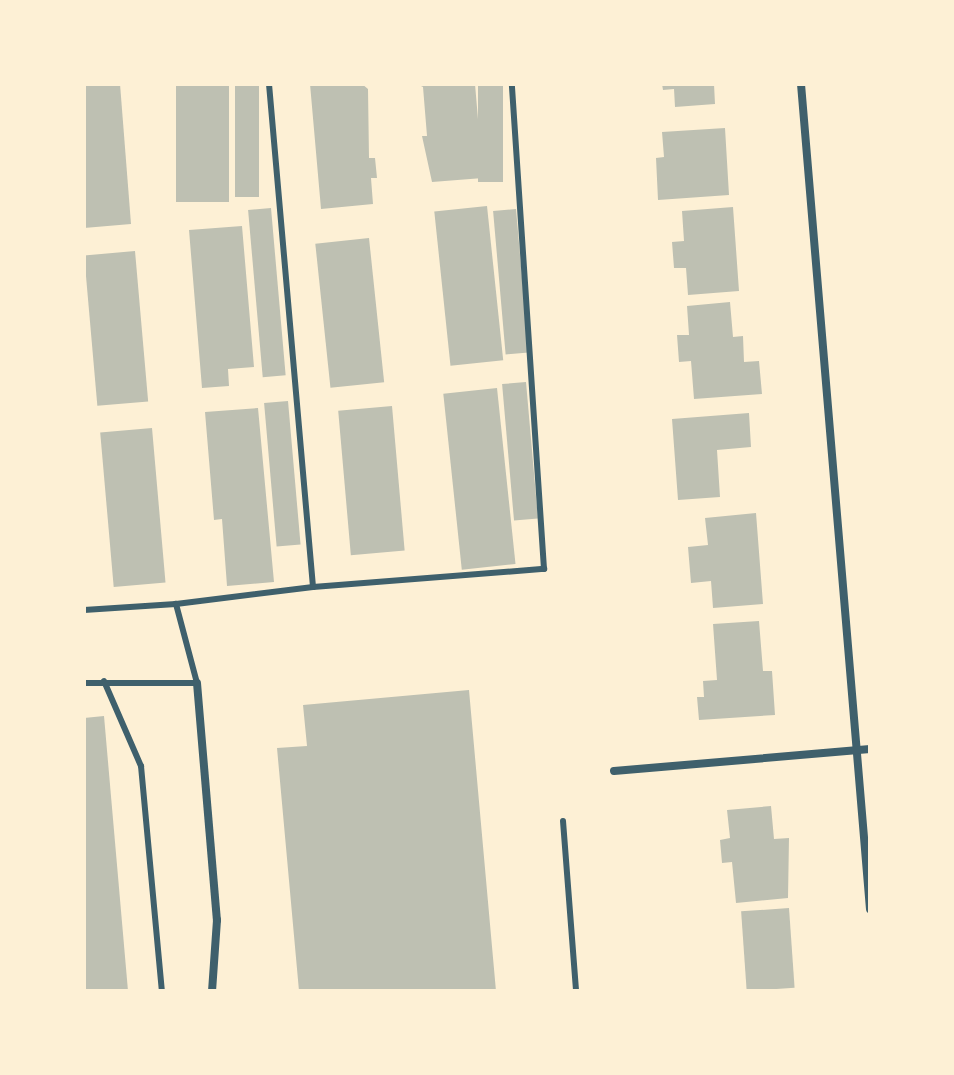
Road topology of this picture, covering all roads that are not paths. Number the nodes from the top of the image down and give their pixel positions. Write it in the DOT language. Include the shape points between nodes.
graph roads {
  1 [pos="269,84"];
  2 [pos="512,84"];
  3 [pos="801,84"];
  4 [pos="313,587"];
  5 [pos="176,604"];
  6 [pos="84,610"];
  7 [pos="104,681"];
  8 [pos="84,683"];
  9 [pos="197,683"];
  10 [pos="870,749"];
  11 [pos="856,750"];
  12 [pos="614,771"];
  13 [pos="563,821"];
  14 [pos="870,909"];
  15 [pos="162,991"];
  16 [pos="212,991"];
  17 [pos="576,991"];
  1 -- 4 [label="lane"];
  2 -- 4 [label="lane" via="544,569"];
  3 -- 11 [label="street"];
  4 -- 5 [label="lane"];
  5 -- 6 [label="lane"];
  5 -- 9 [label="lane"];
  7 -- 8 [label="lane"];
  7 -- 9 [label="lane"];
  7 -- 15 [label="lane" via="141,766"];
  9 -- 16 [label="street" via="217,920"];
  10 -- 11 [label="street"];
  11 -- 12 [label="street"];
  11 -- 14 [label="street"];
  13 -- 17 [label="lane"];
}
